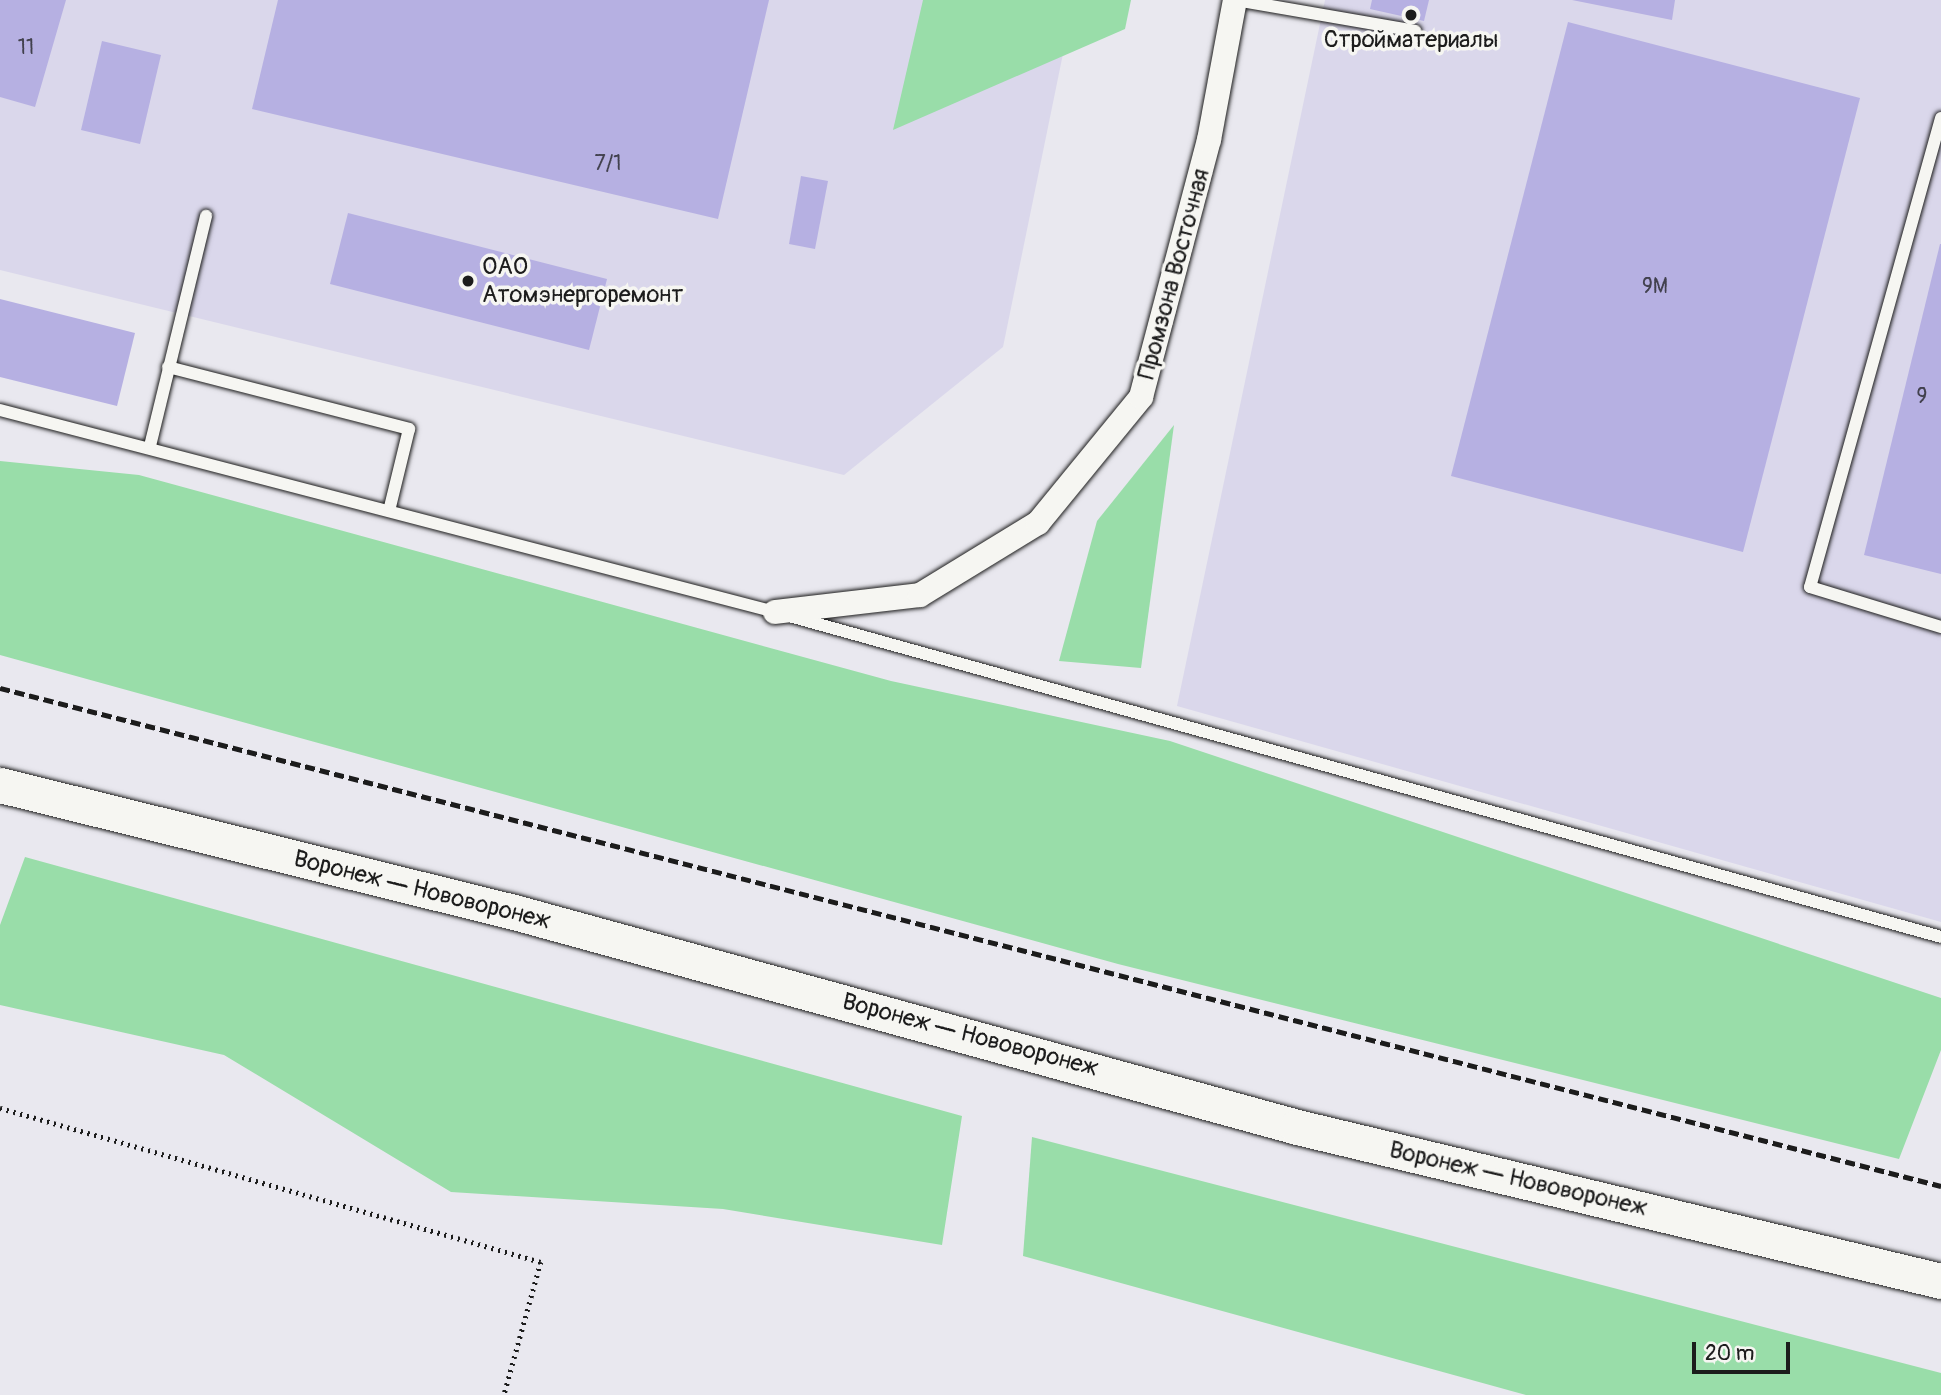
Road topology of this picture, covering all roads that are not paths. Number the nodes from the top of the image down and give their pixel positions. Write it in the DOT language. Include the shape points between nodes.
graph roads {
  1 [pos="1236,0"];
  2 [pos="1415,31"];
  3 [pos="1941,118"];
  4 [pos="205,216"];
  5 [pos="169,367"];
  6 [pos="0,410"];
  7 [pos="150,446"];
  8 [pos="389,511"];
  9 [pos="775,612"];
  10 [pos="1941,627"];
  11 [pos="0,785"];
  12 [pos="1941,937"];
  13 [pos="1941,1281"];
  1 -- 2 [label="lane"];
  1 -- 9 [label="street, Промзона Восточная" via="1209,140 1141,397 1038,523 920,595"];
  3 -- 10 [label="lane" via="1810,587"];
  4 -- 5 [label="lane"];
  5 -- 7 [label="lane"];
  5 -- 8 [label="lane" via="409,429"];
  6 -- 7 [label="lane"];
  7 -- 8 [label="lane"];
  8 -- 9 [label="lane"];
  9 -- 12 [label="lane"];
  11 -- 13 [label="main road, Воронеж — Нововоронеж" via="514,912 1297,1127"];
}
